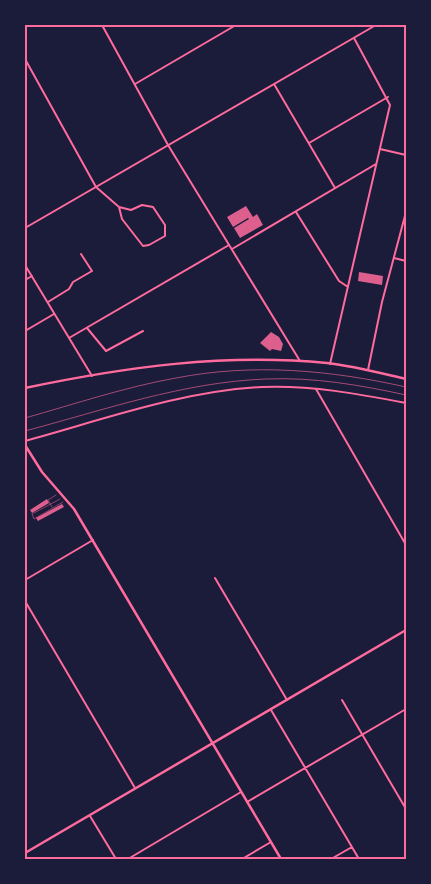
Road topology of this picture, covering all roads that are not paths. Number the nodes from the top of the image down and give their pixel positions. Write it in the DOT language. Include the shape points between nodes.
graph roads {
  1 [pos="102,25"];
  2 [pos="236,25"];
  3 [pos="376,25"];
  4 [pos="353,37"];
  5 [pos="25,59"];
  6 [pos="274,83"];
  7 [pos="135,84"];
  8 [pos="388,97"];
  9 [pos="308,143"];
  10 [pos="168,144"];
  11 [pos="380,149"];
  12 [pos="406,155"];
  13 [pos="376,164"];
  14 [pos="96,187"];
  15 [pos="334,188"];
  16 [pos="119,207"];
  17 [pos="295,212"];
  18 [pos="406,212"];
  19 [pos="25,228"];
  20 [pos="229,245"];
  21 [pos="232,250"];
  22 [pos="82,254"];
  23 [pos="394,258"];
  24 [pos="406,261"];
  25 [pos="25,265"];
  26 [pos="32,276"];
  27 [pos="25,280"];
  28 [pos="348,287"];
  29 [pos="48,302"];
  30 [pos="54,314"];
  31 [pos="87,328"];
  32 [pos="25,331"];
  33 [pos="143,331"];
  34 [pos="69,338"];
  35 [pos="300,361"];
  36 [pos="330,364"];
  37 [pos="368,370"];
  38 [pos="92,376"];
  39 [pos="406,379"];
  40 [pos="25,388"];
  41 [pos="316,388"];
  42 [pos="406,403"];
  43 [pos="25,441"];
  44 [pos="25,445"];
  45 [pos="93,540"];
  46 [pos="406,545"];
  47 [pos="215,578"];
  48 [pos="25,580"];
  49 [pos="25,601"];
  50 [pos="406,630"];
  51 [pos="287,700"];
  52 [pos="342,700"];
  53 [pos="271,709"];
  54 [pos="406,709"];
  55 [pos="362,734"];
  56 [pos="212,744"];
  57 [pos="306,768"];
  58 [pos="135,788"];
  59 [pos="241,792"];
  60 [pos="247,802"];
  61 [pos="406,809"];
  62 [pos="90,814"];
  63 [pos="271,842"];
  64 [pos="352,847"];
  65 [pos="25,853"];
  66 [pos="116,859"];
  67 [pos="128,859"];
  68 [pos="242,859"];
  69 [pos="281,859"];
  70 [pos="331,859"];
  71 [pos="359,859"];
  1 -- 7 [label="street"];
  2 -- 7 [label="street"];
  3 -- 4 [label="street"];
  4 -- 6 [label="street"];
  4 -- 8 [label="street"];
  5 -- 14 [label="street"];
  6 -- 9 [label="street"];
  6 -- 10 [label="street"];
  7 -- 10 [label="street"];
  8 -- 9 [label="street"];
  8 -- 11 [label="street" via="390,105"];
  9 -- 15 [label="street"];
  10 -- 14 [label="street"];
  10 -- 20 [label="street"];
  11 -- 12 [label="street"];
  11 -- 13 [label="street"];
  13 -- 15 [label="street"];
  13 -- 28 [label="street"];
  14 -- 16 [label="street"];
  14 -- 19 [label="street"];
  15 -- 17 [label="street"];
  16 -- 16 [label="street" via="131,210 142,205 153,207 165,226 165,236 143,246 122,219"];
  17 -- 21 [label="street"];
  17 -- 28 [label="street" via="339,281"];
  18 -- 23 [label="street"];
  20 -- 21 [label="street"];
  20 -- 31 [label="street"];
  21 -- 35 [label="street"];
  22 -- 29 [label="street" via="92,271"];
  23 -- 24 [label="street"];
  23 -- 37 [label="street"];
  25 -- 26 [label="street"];
  26 -- 27 [label="street"];
  26 -- 29 [label="street"];
  28 -- 36 [label="street"];
  29 -- 30 [label="street"];
  30 -- 32 [label="street"];
  30 -- 34 [label="street"];
  31 -- 33 [label="street" via="106,351"];
  31 -- 34 [label="street"];
  34 -- 38 [label="street"];
  35 -- 36 [label="main road"];
  35 -- 38 [label="main road" via="214,360"];
  36 -- 37 [label="main road"];
  37 -- 39 [label="main road"];
  38 -- 40 [label="main road"];
  41 -- 42 [label="street"];
  41 -- 43 [label="street" via="263,387 207,394"];
  41 -- 46 [label="street"];
  44 -- 45 [label="main road" via="42,472 74,509"];
  45 -- 48 [label="street"];
  45 -- 56 [label="main road"];
  47 -- 51 [label="street"];
  49 -- 58 [label="street"];
  50 -- 51 [label="main road"];
  51 -- 53 [label="main road"];
  52 -- 55 [label="street"];
  53 -- 56 [label="main road"];
  53 -- 57 [label="street"];
  54 -- 55 [label="street"];
  55 -- 57 [label="street"];
  55 -- 61 [label="street"];
  56 -- 58 [label="main road"];
  56 -- 59 [label="main road"];
  57 -- 60 [label="street"];
  57 -- 64 [label="street"];
  58 -- 62 [label="main road"];
  59 -- 60 [label="main road"];
  59 -- 67 [label="street"];
  60 -- 63 [label="main road"];
  62 -- 65 [label="main road"];
  62 -- 66 [label="street"];
  63 -- 68 [label="street"];
  63 -- 69 [label="main road"];
  64 -- 70 [label="street"];
  64 -- 71 [label="street"];
}
